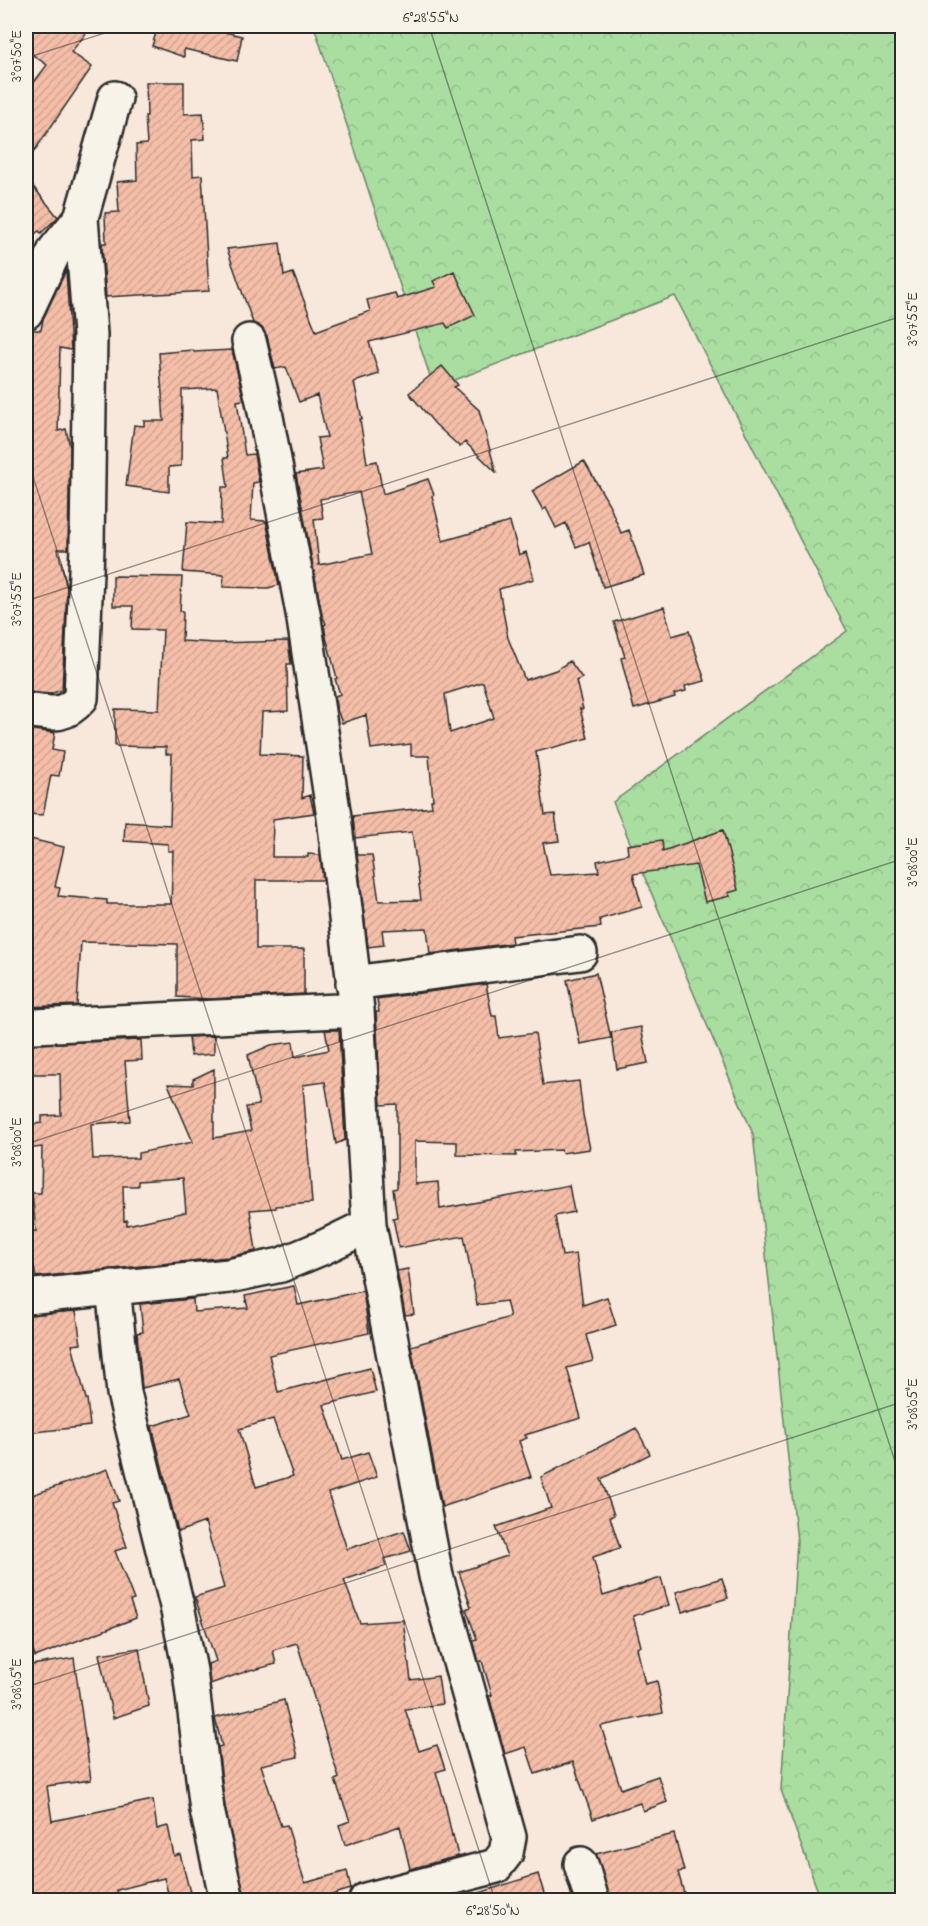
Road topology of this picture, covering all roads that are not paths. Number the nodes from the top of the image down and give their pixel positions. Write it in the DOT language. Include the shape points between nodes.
graph roads {
  1 [pos="116,98"];
  2 [pos="81,218"];
  3 [pos="26,312"];
  4 [pos="249,340"];
  5 [pos="26,710"];
  6 [pos="580,953"];
  7 [pos="355,996"];
  8 [pos="26,1025"];
  9 [pos="369,1225"];
  10 [pos="113,1287"];
  11 [pos="26,1297"];
  12 [pos="581,1864"];
  13 [pos="227,1900"];
  14 [pos="366,1900"];
  15 [pos="592,1900"];
  1 -- 2 [label="street"];
  2 -- 3 [label="street" via="55,250"];
  2 -- 5 [label="street" via="90,334 81,698 72,708 54,714"];
  4 -- 7 [label="street" via="303,613 334,818"];
  6 -- 7 [label="street"];
  7 -- 8 [label="street"];
  7 -- 9 [label="street"];
  9 -- 10 [label="street" via="281,1264 229,1276"];
  9 -- 14 [label="street" via="436,1576 509,1836 506,1853 496,1866"];
  10 -- 11 [label="street"];
  10 -- 13 [label="street" via="124,1393 186,1649 207,1810"];
  12 -- 15 [label="street"];
}
